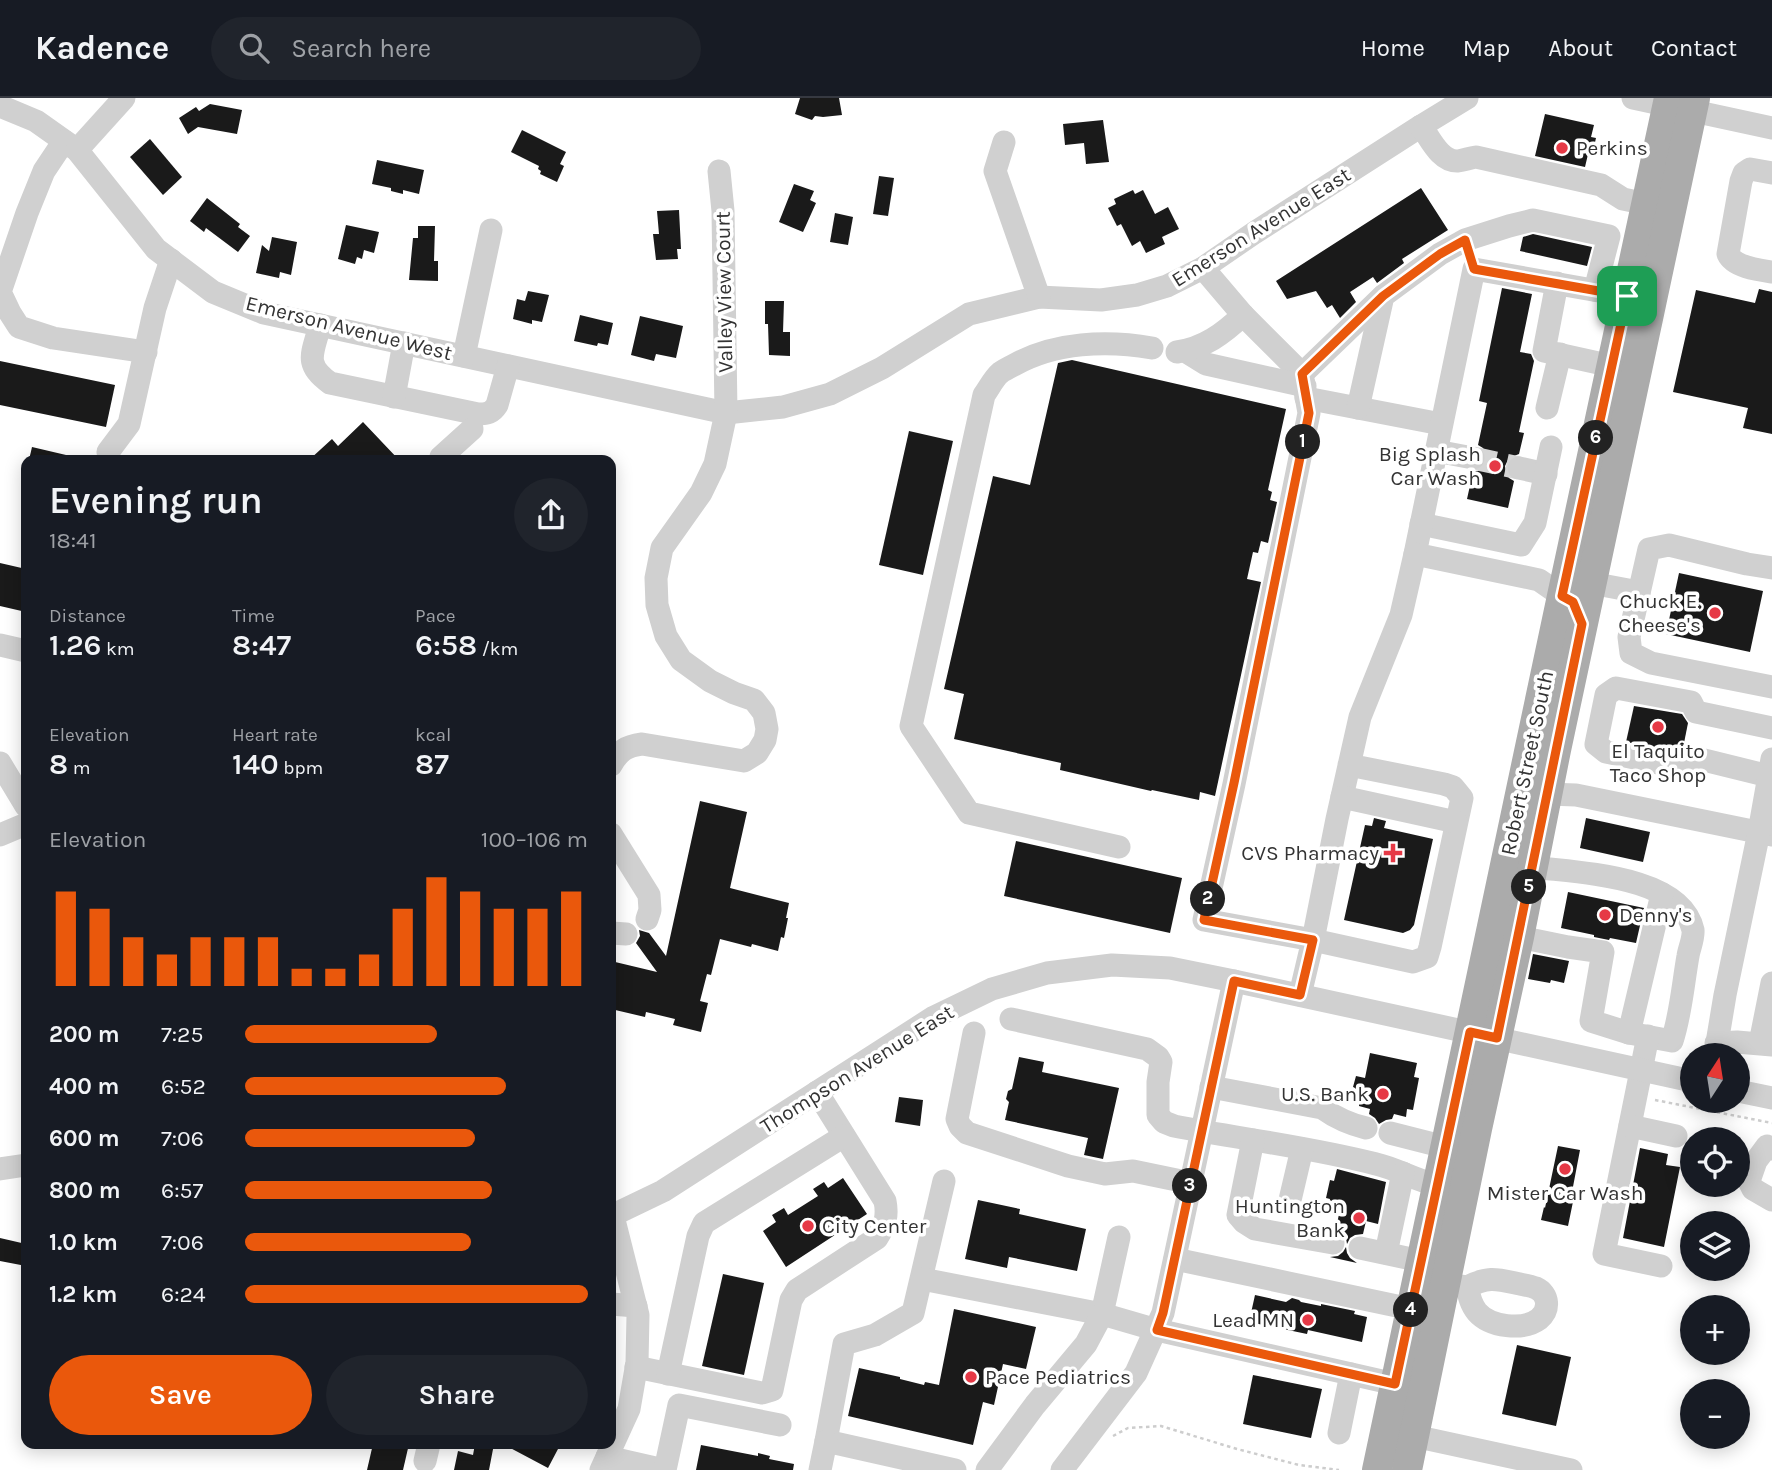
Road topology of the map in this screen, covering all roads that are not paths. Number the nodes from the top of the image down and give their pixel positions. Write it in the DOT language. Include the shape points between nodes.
graph roads {
  1 [pos="124,98"];
  2 [pos="1467,98"];
  3 [pos="1633,98"];
  4 [pos="1681,103"];
  5 [pos="0,106"];
  6 [pos="1421,126"];
  7 [pos="1772,128"];
  8 [pos="1004,142"];
  9 [pos="71,145"];
  10 [pos="719,171"];
  11 [pos="1772,173"];
  12 [pos="1647,204"];
  13 [pos="491,230"];
  14 [pos="1465,240"];
  15 [pos="171,260"];
  16 [pos="1203,268"];
  17 [pos="1474,269"];
  18 [pos="1772,272"];
  19 [pos="1557,283"];
  20 [pos="1595,290"];
  21 [pos="1383,296"];
  22 [pos="1627,296"];
  23 [pos="1039,297"];
  24 [pos="1243,315"];
  25 [pos="320,325"];
  26 [pos="404,343"];
  27 [pos="1170,350"];
  28 [pos="146,352"];
  29 [pos="1560,354"];
  30 [pos="464,356"];
  31 [pos="508,366"];
  32 [pos="1612,366"];
  33 [pos="1304,386"];
  34 [pos="394,397"];
  35 [pos="1358,408"];
  36 [pos="1547,408"];
  37 [pos="726,413"];
  38 [pos="1441,424"];
  39 [pos="472,429"];
  40 [pos="1551,447"];
  41 [pos="1436,451"];
  42 [pos="108,452"];
  43 [pos="443,455"];
  44 [pos="1473,458"];
  45 [pos="1519,468"];
  46 [pos="1546,474"];
  47 [pos="1422,523"];
  48 [pos="1521,545"];
  49 [pos="1415,554"];
  50 [pos="1772,568"];
  51 [pos="1519,576"];
  52 [pos="1591,583"];
  53 [pos="1639,592"];
  54 [pos="1562,596"];
  55 [pos="1582,624"];
  56 [pos="0,645"];
  57 [pos="21,650"];
  58 [pos="1772,687"];
  59 [pos="1568,692"];
  60 [pos="1605,699"];
  61 [pos="1772,728"];
  62 [pos="616,757"];
  63 [pos="0,763"];
  64 [pos="1349,765"];
  65 [pos="1770,767"];
  66 [pos="1547,794"];
  67 [pos="1342,797"];
  68 [pos="21,799"];
  69 [pos="1456,822"];
  70 [pos="21,826"];
  71 [pos="1766,834"];
  72 [pos="0,835"];
  73 [pos="616,842"];
  74 [pos="1119,847"];
  75 [pos="1533,867"];
  76 [pos="1662,894"];
  77 [pos="647,919"];
  78 [pos="1519,937"];
  79 [pos="1313,940"];
  80 [pos="1234,981"];
  81 [pos="1772,983"];
  82 [pos="1001,986"];
  83 [pos="1300,995"];
  84 [pos="957,1006"];
  85 [pos="1011,1019"];
  86 [pos="974,1033"];
  87 [pos="1483,1035"];
  88 [pos="1639,1035"];
  89 [pos="1717,1043"];
  90 [pos="1734,1043"];
  91 [pos="1766,1044"];
  92 [pos="1642,1070"];
  93 [pos="1680,1078"];
  94 [pos="1211,1087"];
  95 [pos="817,1092"];
  96 [pos="1750,1093"];
  97 [pos="1772,1098"];
  98 [pos="1630,1126"];
  99 [pos="1366,1128"];
  100 [pos="1202,1131"];
  101 [pos="1390,1133"];
  102 [pos="844,1136"];
  103 [pos="1676,1136"];
  104 [pos="1253,1140"];
  105 [pos="1446,1146"];
  106 [pos="1302,1149"];
  107 [pos="1772,1149"];
  108 [pos="21,1167"];
  109 [pos="0,1169"];
  110 [pos="1403,1173"];
  111 [pos="944,1181"];
  112 [pos="1191,1183"];
  113 [pos="1437,1185"];
  114 [pos="1290,1200"];
  115 [pos="1772,1200"];
  116 [pos="616,1214"];
  117 [pos="616,1231"];
  118 [pos="1119,1237"];
  119 [pos="1333,1243"];
  120 [pos="1360,1248"];
  121 [pos="1386,1253"];
  122 [pos="1175,1259"];
  123 [pos="1421,1261"];
  124 [pos="1661,1266"];
  125 [pos="922,1279"];
  126 [pos="616,1304"];
  127 [pos="636,1306"];
  128 [pos="1411,1309"];
  129 [pos="1102,1314"];
  130 [pos="1157,1330"];
  131 [pos="636,1367"];
  132 [pos="668,1374"];
  133 [pos="1351,1374"];
  134 [pos="1395,1384"];
  135 [pos="621,1392"];
  136 [pos="618,1416"];
  137 [pos="780,1425"];
  138 [pos="1339,1433"];
  139 [pos="1414,1436"];
  140 [pos="826,1441"];
  141 [pos="1485,1461"];
  142 [pos="604,1464"];
  143 [pos="665,1470"];
  144 [pos="820,1470"];
  145 [pos="956,1470"];
  146 [pos="987,1470"];
  147 [pos="1062,1470"];
  148 [pos="1377,1470"];
  149 [pos="1407,1470"];
  150 [pos="1571,1470"];
  1 -- 9 [label="street"];
  2 -- 6 [label="street, Emerson Avenue East"];
  3 -- 4 [label="street"];
  4 -- 7 [label="street"];
  4 -- 12 [label="main road, Robert Street South"];
  4 -- 52 [label="main road, Robert Street South"];
  5 -- 9 [label="street, Emerson Avenue West" via="36,121"];
  6 -- 12 [label="street" via="1447,159 1476,157 1601,184 1623,199"];
  6 -- 16 [label="street, Emerson Avenue East"];
  8 -- 23 [label="street" via="995,171"];
  9 -- 15 [label="street, Emerson Avenue West" via="156,249"];
  9 -- 28 [label="street" via="44,171 0,292 19,327 53,338"];
  10 -- 37 [label="street, Valley View Court"];
  11 -- 18 [label="street" via="1750,169 1744,173 1728,254 1739,264"];
  12 -- 22 [label="main road, Robert Street South"];
  13 -- 30 [label="street"];
  14 -- 17 [label="street"];
  14 -- 20 [label="street" via="1533,220 1609,236"];
  14 -- 21 [label="street"];
  15 -- 25 [label="street, Emerson Avenue West" via="213,292 264,313"];
  15 -- 28 [label="street"];
  16 -- 23 [label="street, Emerson Avenue East" via="1137,295 1101,300"];
  16 -- 24 [label="street"];
  17 -- 19 [label="street"];
  17 -- 38 [label="street"];
  19 -- 20 [label="street"];
  19 -- 29 [label="street" via="1544,351"];
  20 -- 22 [label="street"];
  21 -- 33 [label="street"];
  21 -- 35 [label="street"];
  22 -- 32 [label="main road, Robert Street South"];
  23 -- 37 [label="street, Emerson Avenue East" via="969,314 830,394 783,407"];
  24 -- 27 [label="street" via="1205,345"];
  24 -- 33 [label="street"];
  25 -- 26 [label="street, Emerson Avenue West"];
  25 -- 34 [label="street" via="312,366 318,375 330,383"];
  26 -- 30 [label="street, Emerson Avenue West"];
  26 -- 34 [label="street"];
  27 -- 33 [label="street" via="1206,364"];
  27 -- 74 [label="street" via="1130,344 1059,348 1026,358 1000,373 984,395 911,726 969,813"];
  28 -- 42 [label="street" via="129,424"];
  29 -- 32 [label="street"];
  29 -- 36 [label="street"];
  30 -- 31 [label="street, Emerson Avenue West"];
  31 -- 34 [label="street" via="497,405 488,414"];
  31 -- 37 [label="street, Emerson Avenue West"];
  32 -- 54 [label="main road, Robert Street South"];
  33 -- 35 [label="street"];
  33 -- 79 [label="street" via="1309,413 1204,920"];
  35 -- 38 [label="street"];
  37 -- 62 [label="street, Valley View Court" via="715,464 701,493 662,548 657,605 666,636 681,660 710,681 754,700 764,713 765,740 744,761 642,744 627,746"];
  38 -- 41 [label="street"];
  39 -- 43 [label="street"];
  40 -- 46 [label="street"];
  41 -- 44 [label="street"];
  41 -- 47 [label="street"];
  45 -- 46 [label="street"];
  46 -- 48 [label="street" via="1535,523"];
  47 -- 48 [label="street"];
  47 -- 49 [label="street"];
  48 -- 51 [label="street"];
  49 -- 51 [label="street"];
  49 -- 64 [label="street" via="1401,615 1360,716"];
  50 -- 53 [label="street" via="1669,545 1648,549"];
  51 -- 54 [label="street" via="1539,580"];
  52 -- 53 [label="street"];
  52 -- 55 [label="main road, Robert Street South"];
  53 -- 58 [label="street" via="1629,637 1631,653 1651,663"];
  54 -- 55 [label="main road" via="1573,602"];
  54 -- 87 [label="main road, Robert Street South"];
  55 -- 59 [label="main road, Robert Street South"];
  56 -- 57 [label="street"];
  59 -- 60 [label="street"];
  59 -- 66 [label="main road, Robert Street South"];
  60 -- 61 [label="street" via="1616,688 1691,702 1696,712"];
  60 -- 65 [label="street" via="1596,744 1606,752 1682,768 1703,760"];
  63 -- 68 [label="street"];
  64 -- 67 [label="street"];
  64 -- 69 [label="street" via="1453,787 1462,798"];
  65 -- 71 [label="street"];
  66 -- 71 [label="street" via="1576,795"];
  66 -- 75 [label="main road, Robert Street South"];
  67 -- 69 [label="street"];
  67 -- 79 [label="street"];
  69 -- 79 [label="street" via="1427,957 1413,962"];
  70 -- 72 [label="street"];
  71 -- 89 [label="street"];
  73 -- 77 [label="street" via="649,895"];
  75 -- 76 [label="street" via="1619,878"];
  75 -- 78 [label="main road, Robert Street South"];
  76 -- 88 [label="street"];
  76 -- 88 [label="street" via="1682,907 1693,932 1672,1041"];
  78 -- 87 [label="main road, Robert Street South"];
  78 -- 88 [label="street" via="1603,952 1591,1021"];
  79 -- 83 [label="street"];
  80 -- 82 [label="street, Thompson Avenue East" via="1170,968 1112,965 1047,973"];
  80 -- 83 [label="street, Thompson Avenue East"];
  80 -- 94 [label="street"];
  81 -- 91 [label="street"];
  82 -- 84 [label="street, Thompson Avenue East"];
  82 -- 85 [label="street"];
  83 -- 87 [label="street, Thompson Avenue East"];
  84 -- 86 [label="street"];
  84 -- 95 [label="street, Thompson Avenue East"];
  85 -- 86 [label="street" via="999,1030"];
  85 -- 100 [label="street" via="1147,1049 1161,1062 1158,1115 1174,1126"];
  86 -- 112 [label="street" via="957,1119 967,1133 1068,1166 1105,1174 1133,1171"];
  87 -- 92 [label="street, Thompson Avenue East"];
  87 -- 105 [label="main road, Robert Street South"];
  87 -- 139 [label="main road, Robert Street South" via="1456,1285"];
  88 -- 92 [label="street"];
  90 -- 91 [label="street"];
  92 -- 93 [label="street, Thompson Avenue East"];
  92 -- 98 [label="street"];
  94 -- 99 [label="street" via="1322,1108 1337,1119"];
  94 -- 100 [label="street"];
  95 -- 102 [label="street"];
  95 -- 116 [label="street, Thompson Avenue East" via="663,1191"];
  96 -- 97 [label="street"];
  98 -- 103 [label="street"];
  98 -- 124 [label="street" via="1604,1254"];
  100 -- 104 [label="street"];
  100 -- 112 [label="street"];
  101 -- 105 [label="street"];
  102 -- 132 [label="street" via="704,1223"];
  102 -- 132 [label="street" via="885,1201 885,1225 877,1238 797,1290 772,1390 762,1393"];
  104 -- 106 [label="street"];
  104 -- 119 [label="street" via="1238,1215 1255,1229"];
  105 -- 113 [label="main road, Robert Street South"];
  106 -- 110 [label="street"];
  106 -- 114 [label="street"];
  107 -- 115 [label="street" via="1767,1146 1756,1161 1749,1181 1753,1189"];
  108 -- 109 [label="street"];
  110 -- 113 [label="street"];
  110 -- 121 [label="street"];
  111 -- 125 [label="street"];
  112 -- 122 [label="street"];
  113 -- 123 [label="main road, Robert Street South"];
  117 -- 127 [label="street"];
  118 -- 129 [label="street"];
  120 -- 121 [label="street"];
  121 -- 123 [label="street"];
  122 -- 128 [label="street"];
  122 -- 130 [label="street"];
  123 -- 128 [label="main road, Robert Street South"];
  125 -- 129 [label="street"];
  125 -- 140 [label="street" via="913,1313 874,1335 844,1344"];
  126 -- 127 [label="street"];
  127 -- 131 [label="street"];
  128 -- 134 [label="main road, Robert Street South"];
  129 -- 130 [label="street"];
  129 -- 146 [label="street" via="1086,1345"];
  130 -- 133 [label="street"];
  130 -- 147 [label="street" via="1136,1373"];
  131 -- 132 [label="street"];
  131 -- 135 [label="street"];
  133 -- 134 [label="street"];
  133 -- 138 [label="street"];
  134 -- 148 [label="main road, Robert Street South"];
  135 -- 136 [label="street" via="628,1409"];
  137 -- 143 [label="street" via="679,1405"];
  139 -- 141 [label="street"];
  139 -- 149 [label="main road, Robert Street South"];
  140 -- 144 [label="street"];
  140 -- 145 [label="street"];
  141 -- 150 [label="street"];
  142 -- 143 [label="street"];
}
